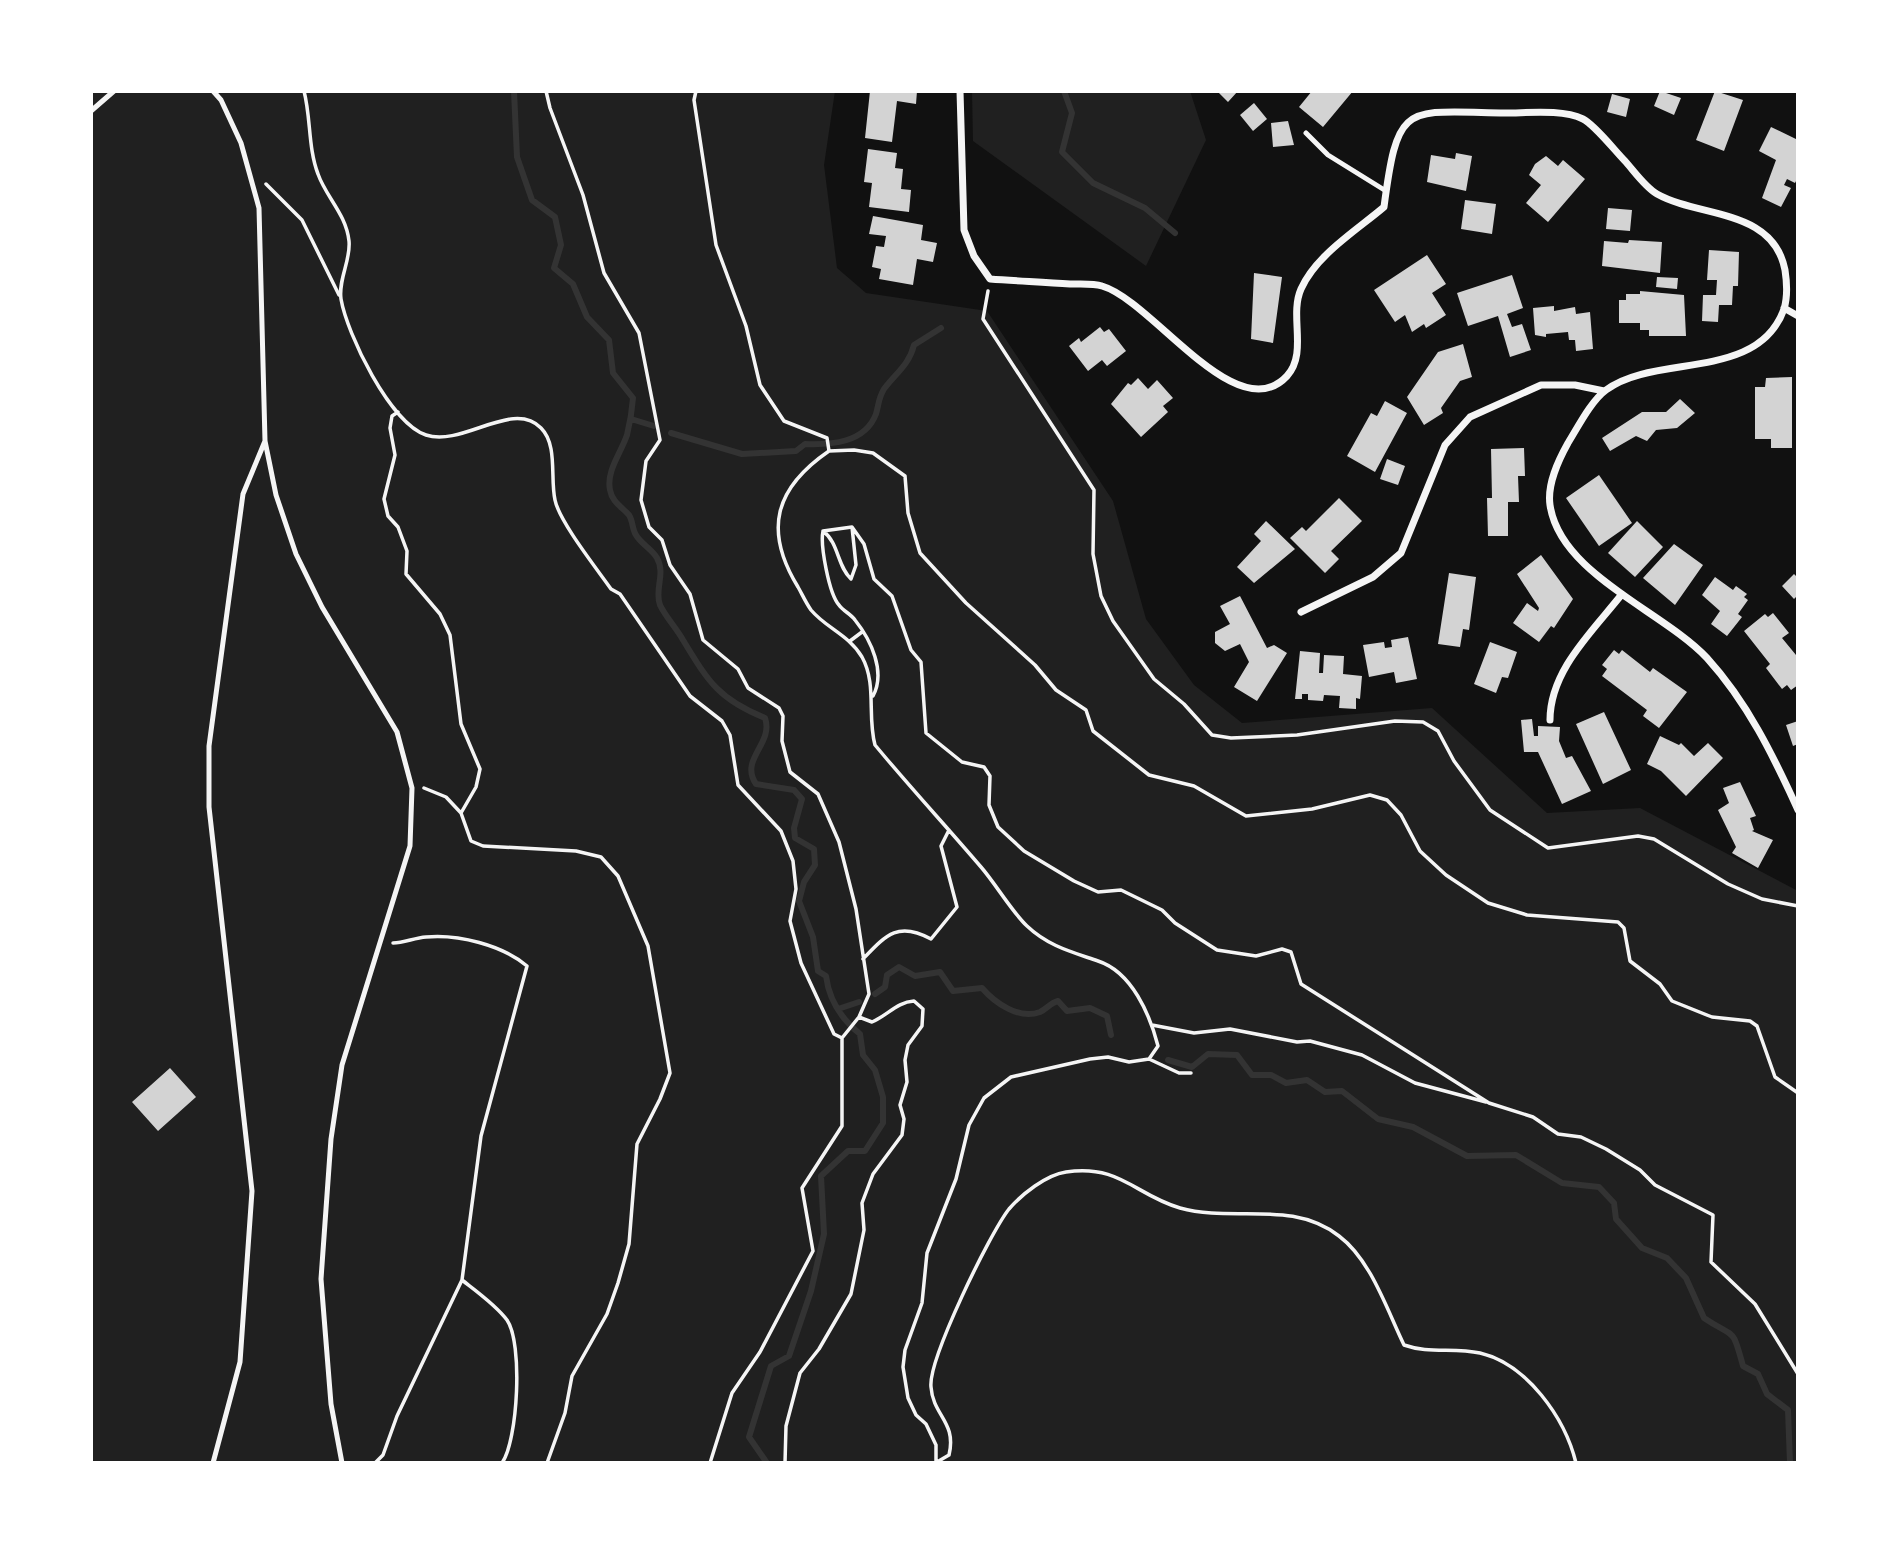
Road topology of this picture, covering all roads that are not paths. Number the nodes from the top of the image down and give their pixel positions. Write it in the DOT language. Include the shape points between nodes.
graph roads {
  1 [pos="114,91"];
  2 [pos="213,91"];
  3 [pos="960,91"];
  4 [pos="91,111"];
  5 [pos="1306,133"];
  6 [pos="1386,191"];
  7 [pos="1798,283"];
  8 [pos="1788,285"];
  9 [pos="1784,308"];
  10 [pos="1798,316"];
  11 [pos="1604,391"];
  12 [pos="265,441"];
  13 [pos="1622,594"];
  14 [pos="1301,612"];
  15 [pos="1550,720"];
  16 [pos="1798,810"];
  17 [pos="213,1463"];
  18 [pos="342,1463"];
  1 -- 4 [label="lane"];
  2 -- 12 [label="lane" via="222,100 254,182 259,208"];
  3 -- 6 [label="street" via="964,230 974,257 990,279 1101,285 1137,304 1208,369 1236,386 1262,390 1285,378 1293,368 1301,289 1316,266 1384,206"];
  5 -- 6 [label="lane" via="1328,155"];
  6 -- 8 [label="street" via="1391,150 1403,124 1427,111 1584,119 1656,193 1753,225 1771,240 1783,261"];
  7 -- 8 [label="street"];
  8 -- 9 [label="street"];
  9 -- 10 [label="street"];
  9 -- 11 [label="street" via="1773,330 1755,346 1692,366 1651,372"];
  11 -- 13 [label="street" via="1555,466 1550,505 1567,548"];
  11 -- 14 [label="street" via="1541,385 1470,416 1445,445 1401,553 1373,577"];
  12 -- 17 [label="lane" via="243,494 209,746 209,807 252,1191 240,1362"];
  12 -- 18 [label="lane" via="276,495 296,554 358,671 397,732 412,788 410,846 342,1065 330,1152 321,1303"];
  13 -- 15 [label="street" via="1563,670 1550,703"];
  13 -- 16 [label="street" via="1705,656 1745,705"];
}
